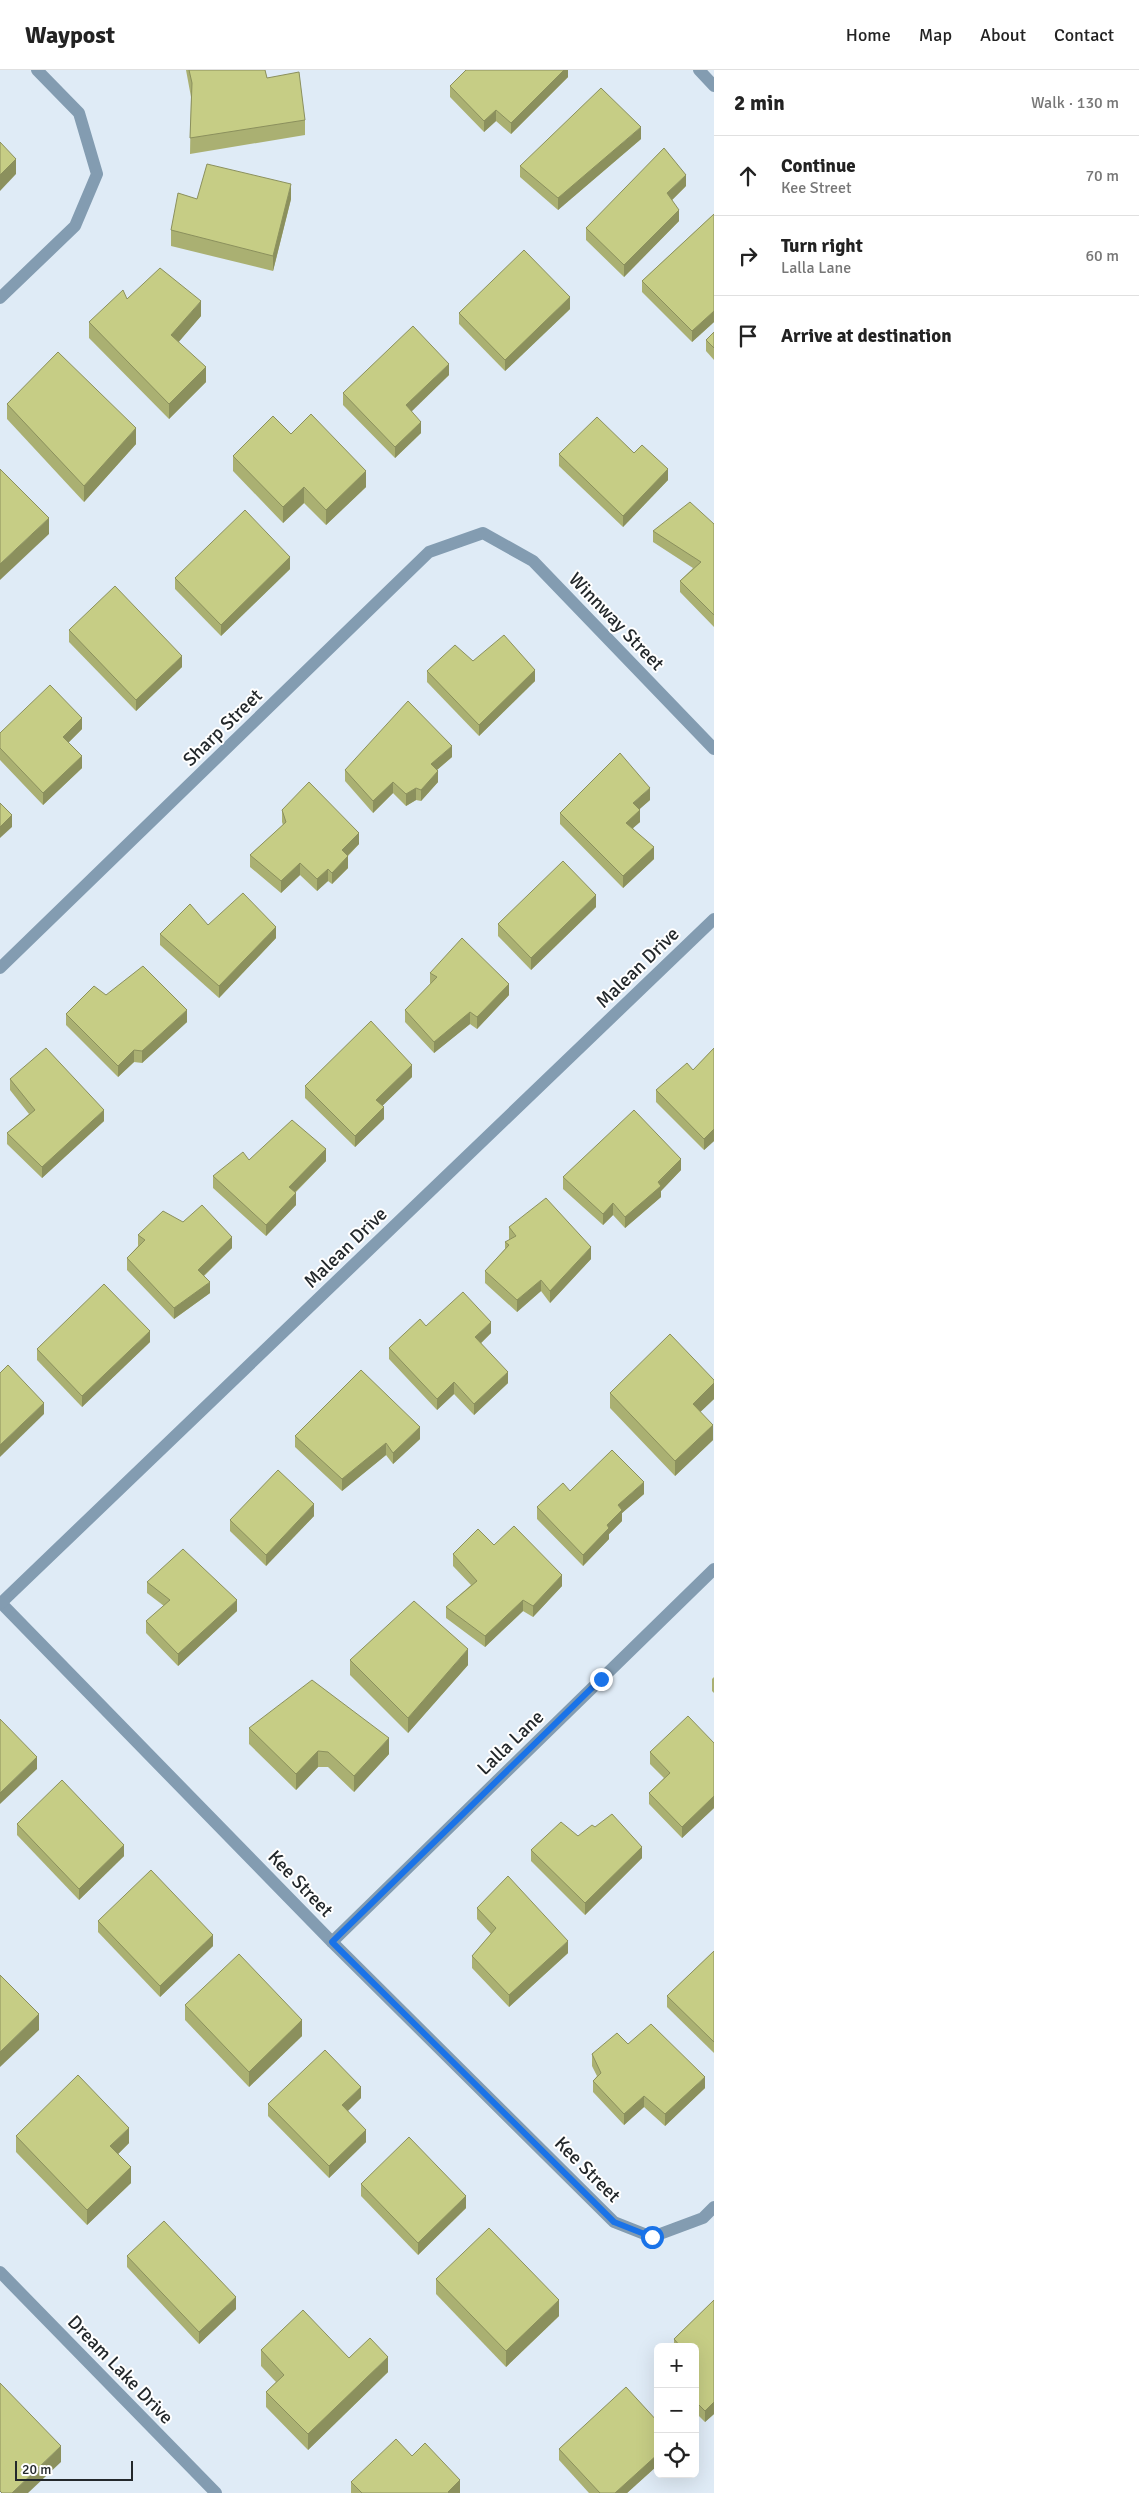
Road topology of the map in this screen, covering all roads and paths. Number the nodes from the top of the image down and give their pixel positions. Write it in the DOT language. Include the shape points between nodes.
graph roads {
  1 [pos="37,70"];
  2 [pos="699,70"];
  3 [pos="714,86"];
  4 [pos="0,298"];
  5 [pos="484,532"];
  6 [pos="714,749"];
  7 [pos="714,919"];
  8 [pos="0,968"];
  9 [pos="714,1568"];
  10 [pos="0,1602"];
  11 [pos="332,1942"];
  12 [pos="714,2207"];
  13 [pos="0,2272"];
  14 [pos="216,2493"];
  1 -- 4 [label="street" via="79,113 97,174 74,226"];
  2 -- 3 [label="street"];
  5 -- 6 [label="street, Winnway Street" via="533,561"];
  5 -- 8 [label="street, Sharp Street" via="429,552"];
  7 -- 10 [label="street, Malean Drive"];
  9 -- 11 [label="street, Lalla Lane"];
  10 -- 11 [label="street, Kee Street"];
  11 -- 12 [label="street, Kee Street" via="614,2222 652,2237 704,2218"];
  13 -- 14 [label="street, Dream Lake Drive"];
}
